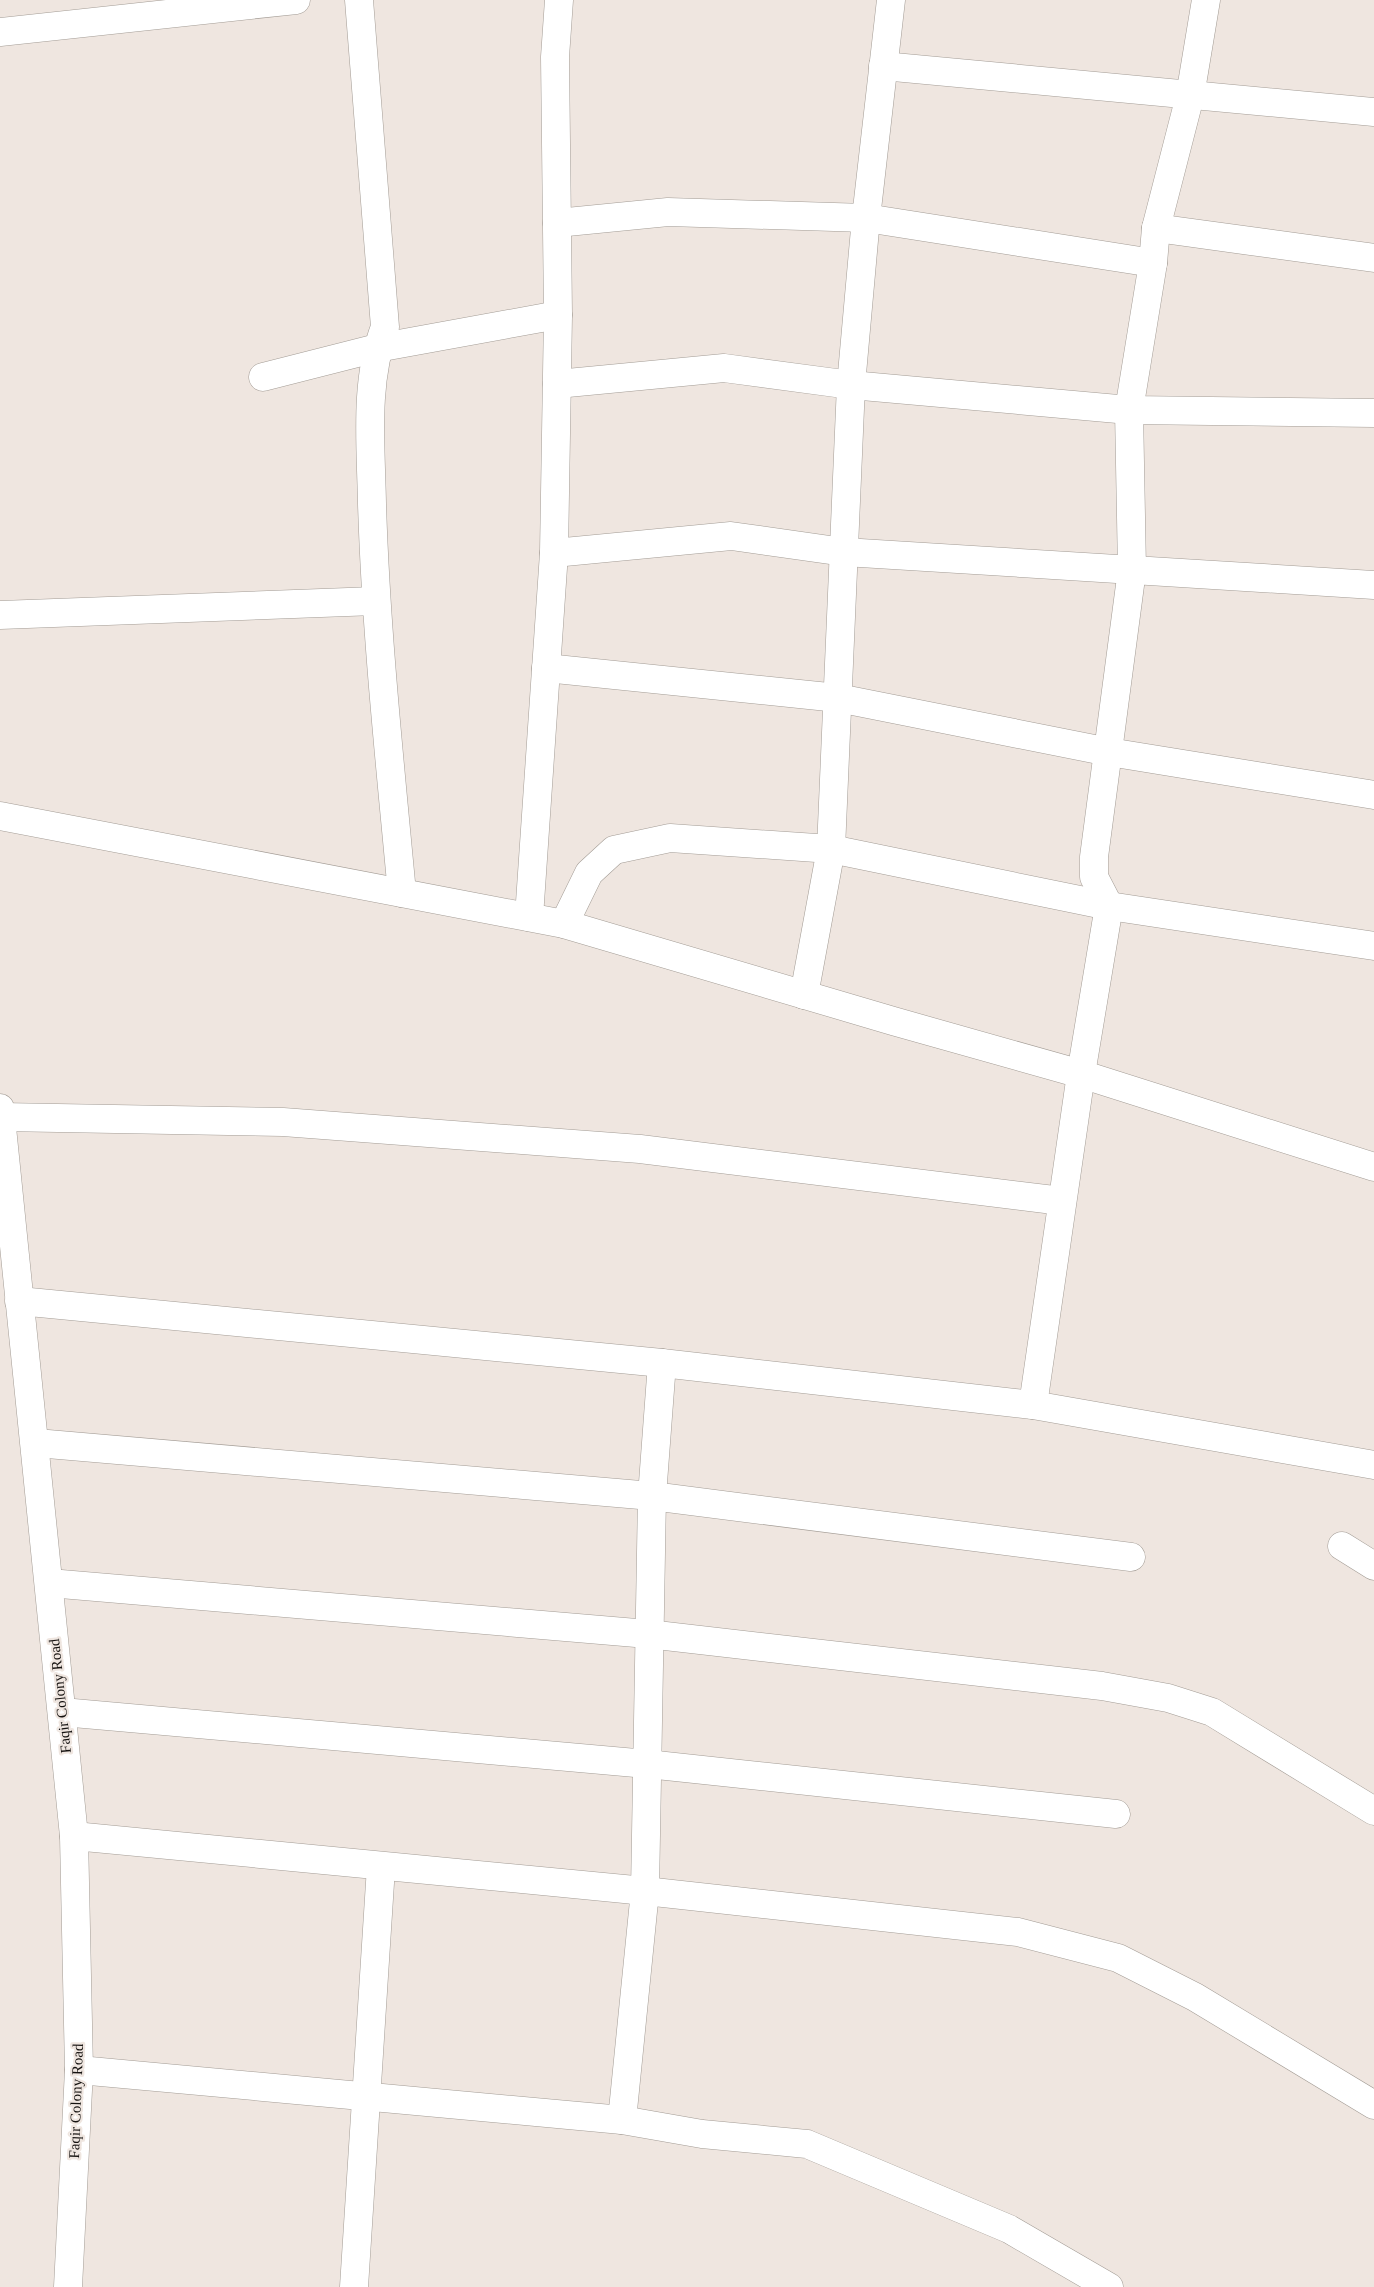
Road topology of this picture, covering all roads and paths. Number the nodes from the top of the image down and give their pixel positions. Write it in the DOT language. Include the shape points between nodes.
graph roads {
  1 [pos="296,0"];
  2 [pos="359,0"];
  3 [pos="559,0"];
  4 [pos="891,0"];
  5 [pos="1206,0"];
  6 [pos="0,32"];
  7 [pos="883,66"];
  8 [pos="1190,96"];
  9 [pos="1374,112"];
  10 [pos="866,218"];
  11 [pos="557,223"];
  12 [pos="1156,228"];
  13 [pos="1374,258"];
  14 [pos="1154,263"];
  15 [pos="558,315"];
  16 [pos="377,348"];
  17 [pos="263,378"];
  18 [pos="557,384"];
  19 [pos="851,385"];
  20 [pos="1129,410"];
  21 [pos="1374,413"];
  22 [pos="844,552"];
  23 [pos="554,553"];
  24 [pos="1132,570"];
  25 [pos="1374,585"];
  26 [pos="376,601"];
  27 [pos="0,615"];
  28 [pos="546,668"];
  29 [pos="838,698"];
  30 [pos="1109,752"];
  31 [pos="1374,795"];
  32 [pos="0,816"];
  33 [pos="830,849"];
  34 [pos="402,894"];
  35 [pos="1109,906"];
  36 [pos="529,917"];
  37 [pos="564,924"];
  38 [pos="1374,946"];
  39 [pos="804,995"];
  40 [pos="1081,1074"];
  41 [pos="1,1112"];
  42 [pos="1374,1167"];
  43 [pos="4,1193"];
  44 [pos="1062,1201"];
  45 [pos="19,1301"];
  46 [pos="662,1363"];
  47 [pos="1032,1405"];
  48 [pos="36,1443"];
  49 [pos="1374,1465"];
  50 [pos="652,1496"];
  51 [pos="1342,1546"];
  52 [pos="1131,1557"];
  53 [pos="1374,1566"];
  54 [pos="49,1583"];
  55 [pos="648,1634"];
  56 [pos="62,1712"];
  57 [pos="646,1764"];
  58 [pos="1374,1811"];
  59 [pos="1116,1814"];
  60 [pos="74,1836"];
  61 [pos="381,1867"];
  62 [pos="645,1891"];
  63 [pos="80,2070"];
  64 [pos="366,2097"];
  65 [pos="1374,2105"];
  66 [pos="622,2120"];
  67 [pos="68,2287"];
  68 [pos="354,2287"];
  69 [pos="1109,2287"];
  1 -- 6 [label="street"];
  2 -- 16 [label="street" via="385,327"];
  3 -- 11 [label="street" via="555,57"];
  4 -- 7 [label="street"];
  5 -- 8 [label="street"];
  7 -- 8 [label="street"];
  7 -- 10 [label="street"];
  8 -- 9 [label="street"];
  8 -- 12 [label="street"];
  10 -- 11 [label="street" via="668,212"];
  10 -- 14 [label="street"];
  10 -- 19 [label="street"];
  11 -- 15 [label="street"];
  12 -- 13 [label="street"];
  12 -- 14 [label="street"];
  14 -- 20 [label="street"];
  15 -- 16 [label="street"];
  15 -- 18 [label="street"];
  16 -- 17 [label="street"];
  16 -- 26 [label="street" via="370,415"];
  18 -- 19 [label="street" via="724,368"];
  18 -- 23 [label="street"];
  19 -- 20 [label="street"];
  19 -- 22 [label="street"];
  20 -- 21 [label="street"];
  20 -- 24 [label="street"];
  22 -- 23 [label="street" via="731,536"];
  22 -- 24 [label="street"];
  22 -- 29 [label="street"];
  23 -- 28 [label="street"];
  24 -- 25 [label="street"];
  24 -- 30 [label="street"];
  26 -- 27 [label="street"];
  26 -- 34 [label="street"];
  28 -- 29 [label="street"];
  28 -- 36 [label="street"];
  29 -- 30 [label="street"];
  29 -- 33 [label="street"];
  30 -- 31 [label="street"];
  30 -- 35 [label="street" via="1094,877"];
  32 -- 34 [label="street"];
  33 -- 35 [label="street"];
  33 -- 37 [label="street" via="670,838 614,850 589,873"];
  33 -- 39 [label="street"];
  34 -- 36 [label="street"];
  35 -- 38 [label="street"];
  35 -- 40 [label="street"];
  36 -- 37 [label="street"];
  37 -- 39 [label="street"];
  39 -- 40 [label="street"];
  40 -- 42 [label="street"];
  40 -- 44 [label="street"];
  41 -- 43 [label="street, Faqir Colony Road"];
  41 -- 44 [label="street" via="283,1122 640,1149"];
  43 -- 45 [label="street, Faqir Colony Road"];
  44 -- 47 [label="street"];
  45 -- 46 [label="street"];
  45 -- 48 [label="street, Faqir Colony Road"];
  46 -- 47 [label="street"];
  46 -- 50 [label="street"];
  47 -- 49 [label="street"];
  48 -- 50 [label="street"];
  48 -- 54 [label="street, Faqir Colony Road"];
  50 -- 52 [label="street"];
  50 -- 55 [label="street"];
  51 -- 53 [label="street"];
  54 -- 55 [label="street"];
  54 -- 56 [label="street, Faqir Colony Road"];
  55 -- 57 [label="street"];
  55 -- 58 [label="street" via="1102,1686 1168,1698 1212,1712"];
  56 -- 57 [label="street"];
  56 -- 60 [label="street, Faqir Colony Road"];
  57 -- 59 [label="street"];
  57 -- 62 [label="street"];
  60 -- 61 [label="street"];
  60 -- 63 [label="street, Faqir Colony Road"];
  61 -- 62 [label="street"];
  61 -- 64 [label="street"];
  62 -- 65 [label="street" via="1018,1932 1118,1958 1195,1997"];
  62 -- 66 [label="street"];
  63 -- 64 [label="street"];
  63 -- 67 [label="street, Faqir Colony Road"];
  64 -- 66 [label="street"];
  64 -- 68 [label="street"];
  66 -- 69 [label="street" via="702,2134 807,2144 1009,2229"];
}
